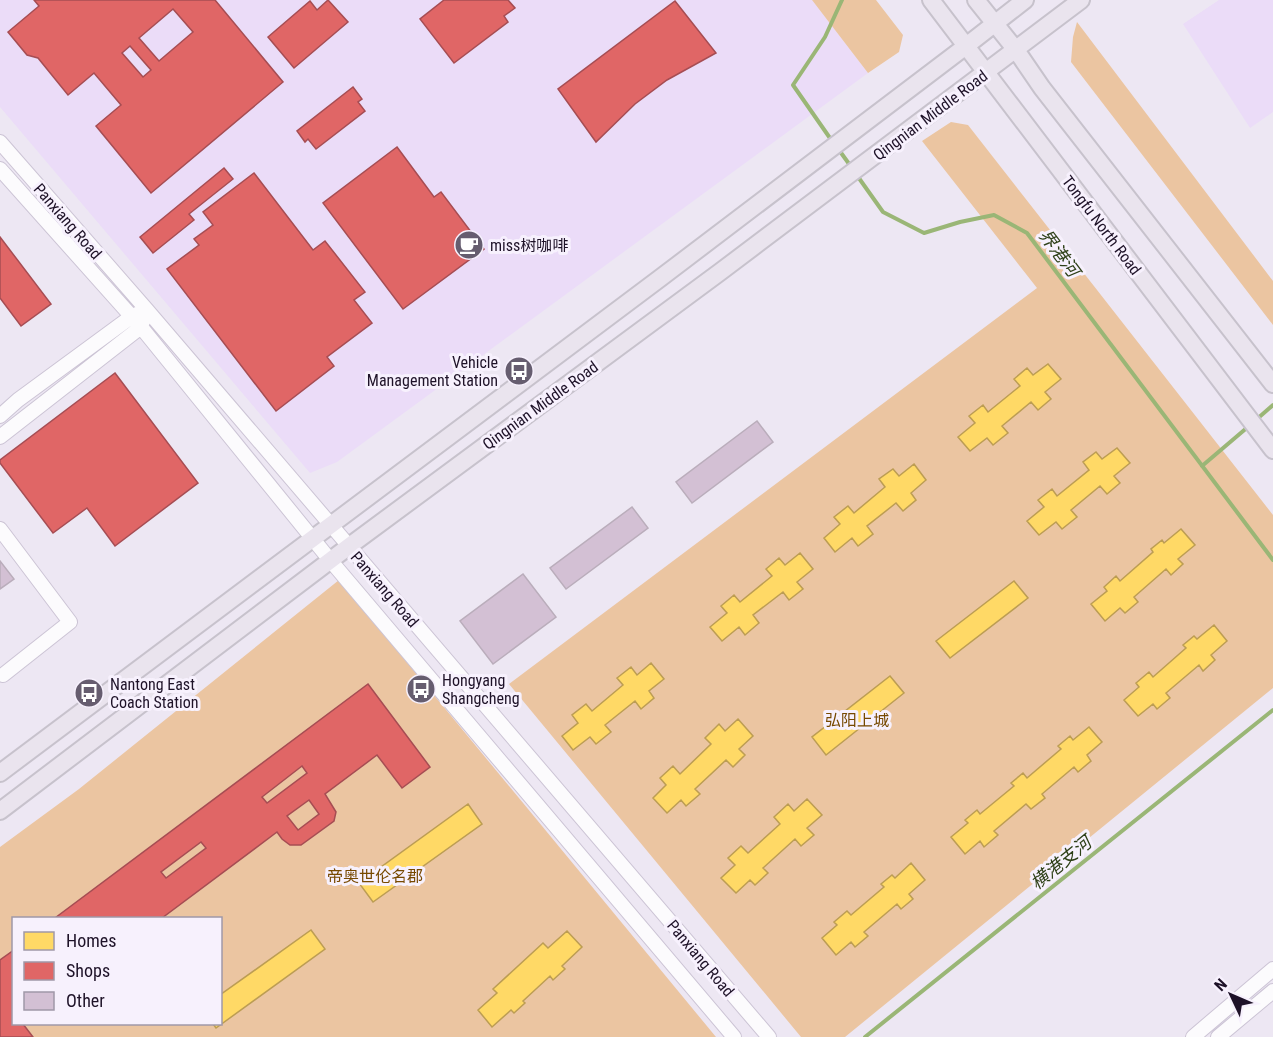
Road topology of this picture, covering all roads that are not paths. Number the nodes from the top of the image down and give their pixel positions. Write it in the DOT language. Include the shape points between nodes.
graph roads {
  1 [pos="931,0"];
  2 [pos="976,0"];
  3 [pos="1025,0"];
  4 [pos="1081,0"];
  5 [pos="994,24"];
  6 [pos="966,46"];
  7 [pos="1016,50"];
  8 [pos="986,73"];
  9 [pos="0,142"];
  10 [pos="0,169"];
  11 [pos="147,310"];
  12 [pos="136,322"];
  13 [pos="1273,384"];
  14 [pos="0,415"];
  15 [pos="0,437"];
  16 [pos="1273,450"];
  17 [pos="331,525"];
  18 [pos="0,529"];
  19 [pos="314,539"];
  20 [pos="348,547"];
  21 [pos="330,560"];
  22 [pos="3,675"];
  23 [pos="0,773"];
  24 [pos="0,811"];
  25 [pos="1273,969"];
  26 [pos="1273,991"];
  27 [pos="734,1037"];
  28 [pos="768,1037"];
  29 [pos="1193,1037"];
  30 [pos="1218,1037"];
  1 -- 6 [label="main road, Tongfu North Road"];
  2 -- 5 [label="main road"];
  3 -- 5 [label="main road, Qingnian Middle Road"];
  4 -- 7 [label="main road, Qingnian Middle Road"];
  5 -- 6 [label="main road, Qingnian Middle Road"];
  5 -- 7 [label="main road"];
  6 -- 8 [label="main road, Tongfu North Road"];
  6 -- 17 [label="main road, Qingnian Middle Road"];
  7 -- 8 [label="main road, Qingnian Middle Road"];
  7 -- 13 [label="main road"];
  8 -- 16 [label="main road, Tongfu North Road"];
  8 -- 20 [label="main road, Qingnian Middle Road"];
  9 -- 11 [label="street, Panxiang Road"];
  10 -- 12 [label="street, Panxiang Road"];
  11 -- 12 [label="street"];
  11 -- 17 [label="street, Panxiang Road"];
  12 -- 14 [label="street"];
  12 -- 15 [label="street"];
  12 -- 19 [label="street, Panxiang Road"];
  17 -- 19 [label="main road, Qingnian Middle Road"];
  17 -- 20 [label="street, Panxiang Road"];
  18 -- 22 [label="street" via="70,622"];
  19 -- 21 [label="street, Panxiang Road"];
  19 -- 23 [label="main road, Qingnian Middle Road"];
  20 -- 21 [label="main road, Qingnian Middle Road"];
  20 -- 28 [label="street, Panxiang Road"];
  21 -- 24 [label="main road, Qingnian Middle Road"];
  21 -- 27 [label="street, Panxiang Road"];
  25 -- 29 [label="street"];
  26 -- 30 [label="street"];
}
